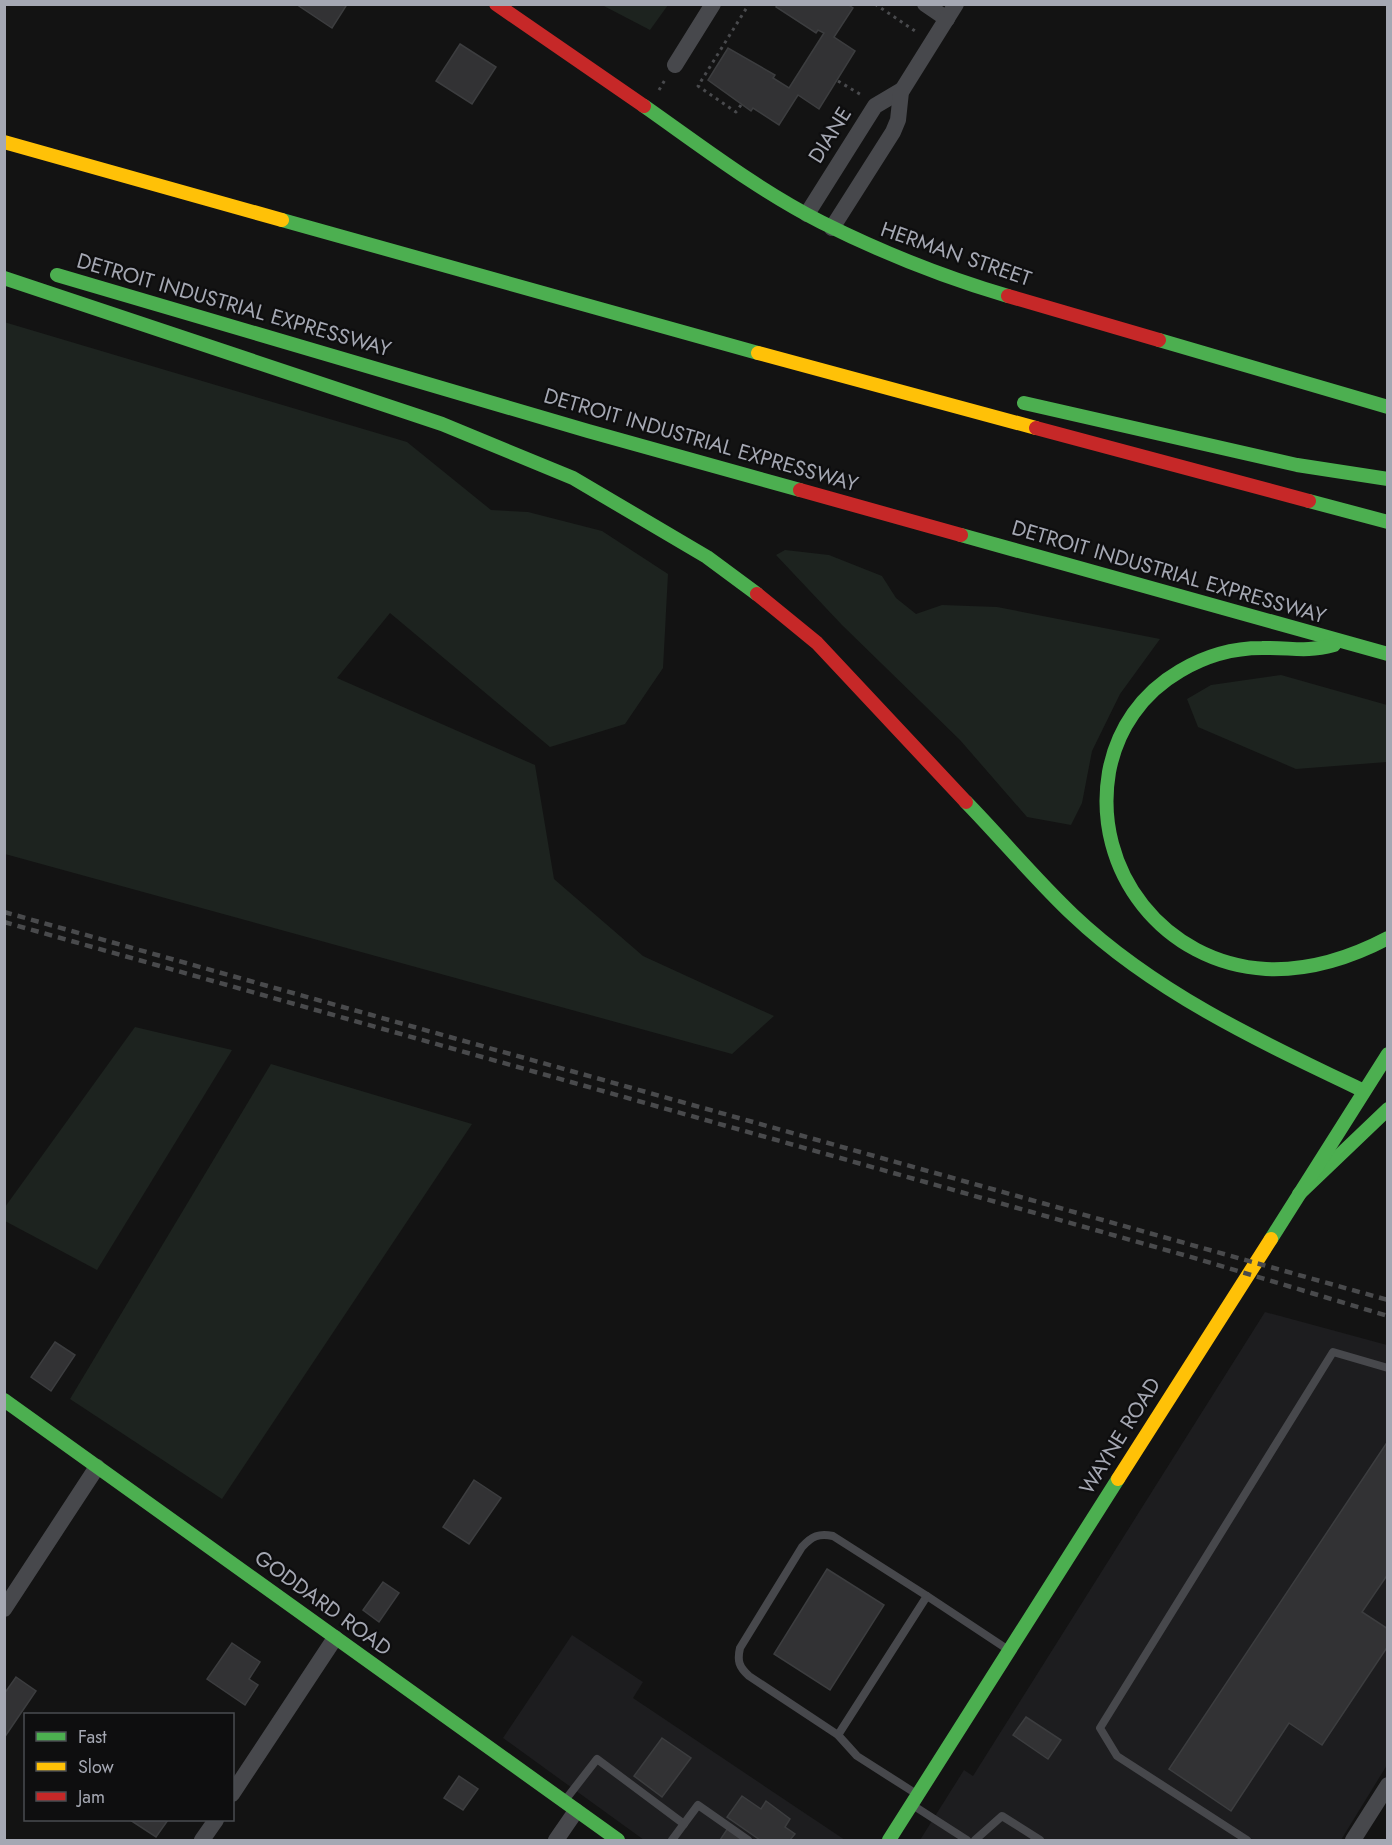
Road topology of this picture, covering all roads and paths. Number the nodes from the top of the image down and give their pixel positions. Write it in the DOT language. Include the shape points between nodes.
graph roads {
  1 [pos="496,4"];
  2 [pos="713,4"];
  3 [pos="749,4"];
  4 [pos="875,4"];
  5 [pos="925,4"];
  6 [pos="952,12"];
  7 [pos="922,36"];
  8 [pos="675,65"];
  9 [pos="838,81"];
  10 [pos="901,91"];
  11 [pos="869,100"];
  12 [pos="741,105"];
  13 [pos="647,110"];
  14 [pos="4,142"];
  15 [pos="807,214"];
  16 [pos="832,228"];
  17 [pos="39,270"];
  18 [pos="4,278"];
  19 [pos="782,360"];
  20 [pos="875,370"];
  21 [pos="1012,400"];
  22 [pos="1388,407"];
  23 [pos="1388,479"];
  24 [pos="1388,522"];
  25 [pos="1345,642"];
  26 [pos="1388,654"];
  27 [pos="1388,938"];
  28 [pos="1388,1054"];
  29 [pos="1364,1091"];
  30 [pos="1388,1110"];
  31 [pos="1299,1194"];
  32 [pos="1388,1368"];
  33 [pos="4,1400"];
  34 [pos="97,1467"];
  35 [pos="927,1596"];
  36 [pos="4,1609"];
  37 [pos="335,1638"];
  38 [pos="1010,1650"];
  39 [pos="838,1735"];
  40 [pos="1388,1785"];
  41 [pos="234,1791"];
  42 [pos="915,1800"];
  43 [pos="570,1806"];
  44 [pos="215,1821"];
  45 [pos="684,1824"];
  46 [pos="894,1836"];
  47 [pos="202,1840"];
  48 [pos="556,1840"];
  49 [pos="618,1840"];
  50 [pos="672,1840"];
  51 [pos="748,1840"];
  52 [pos="967,1840"];
  53 [pos="975,1840"];
  54 [pos="1040,1840"];
  55 [pos="1247,1840"];
  56 [pos="1353,1840"];
  1 -- 13 [label="main road, HERMAN STREET"];
  2 -- 8 [label="street"];
  3 -- 12 [label="path" via="698,86 736,112"];
  4 -- 7 [label="path"];
  5 -- 6 [label="street"];
  6 -- 10 [label="street, DIANE"];
  8 -- 13 [label="path"];
  9 -- 11 [label="path"];
  10 -- 15 [label="street, DIANE" via="874,106"];
  10 -- 16 [label="street, DIANE" via="893,132"];
  13 -- 15 [label="main road, HERMAN STREET"];
  14 -- 19 [label="main road"];
  15 -- 16 [label="main road, HERMAN STREET"];
  16 -- 22 [label="main road, HERMAN STREET" via="965,283"];
  17 -- 25 [label="main road, DETROIT INDUSTRIAL EXPRESSWAY" via="588,431"];
  18 -- 29 [label="main road" via="442,424 573,478 639,515 724,569 817,643 1073,915 1113,950 1206,1013"];
  19 -- 20 [label="main road"];
  19 -- 24 [label="main road"];
  21 -- 23 [label="main road" via="1126,429 1361,477"];
  25 -- 26 [label="main road, DETROIT INDUSTRIAL EXPRESSWAY"];
  25 -- 27 [label="main road" via="1306,652 1242,649 1214,655 1168,678 1146,697 1116,744 1104,792 1104,816 1110,849 1133,897 1179,939 1222,960 1247,967 1294,968 1339,961"];
  28 -- 29 [label="main road, WAYNE ROAD"];
  29 -- 31 [label="main road, WAYNE ROAD"];
  30 -- 31 [label="main road"];
  31 -- 38 [label="main road, WAYNE ROAD"];
  32 -- 55 [label="lane" via="1333,1352 1100,1728 1117,1756"];
  33 -- 34 [label="main road, GODDARD ROAD"];
  34 -- 36 [label="street"];
  34 -- 37 [label="main road, GODDARD ROAD"];
  35 -- 38 [label="lane"];
  35 -- 39 [label="lane"];
  35 -- 39 [label="lane" via="834,1536 811,1537 802,1547 737,1658 740,1668 749,1676"];
  37 -- 41 [label="street"];
  37 -- 43 [label="main road, GODDARD ROAD"];
  38 -- 42 [label="main road, WAYNE ROAD"];
  39 -- 42 [label="lane" via="857,1756"];
  40 -- 56 [label="street"];
  42 -- 46 [label="main road, WAYNE ROAD"];
  42 -- 52 [label="lane"];
  43 -- 45 [label="lane" via="597,1760"];
  43 -- 48 [label="street"];
  43 -- 49 [label="main road, GODDARD ROAD"];
  44 -- 47 [label="street"];
  45 -- 50 [label="lane"];
  45 -- 51 [label="lane" via="698,1805"];
  53 -- 54 [label="lane" via="1002,1816"];
}
